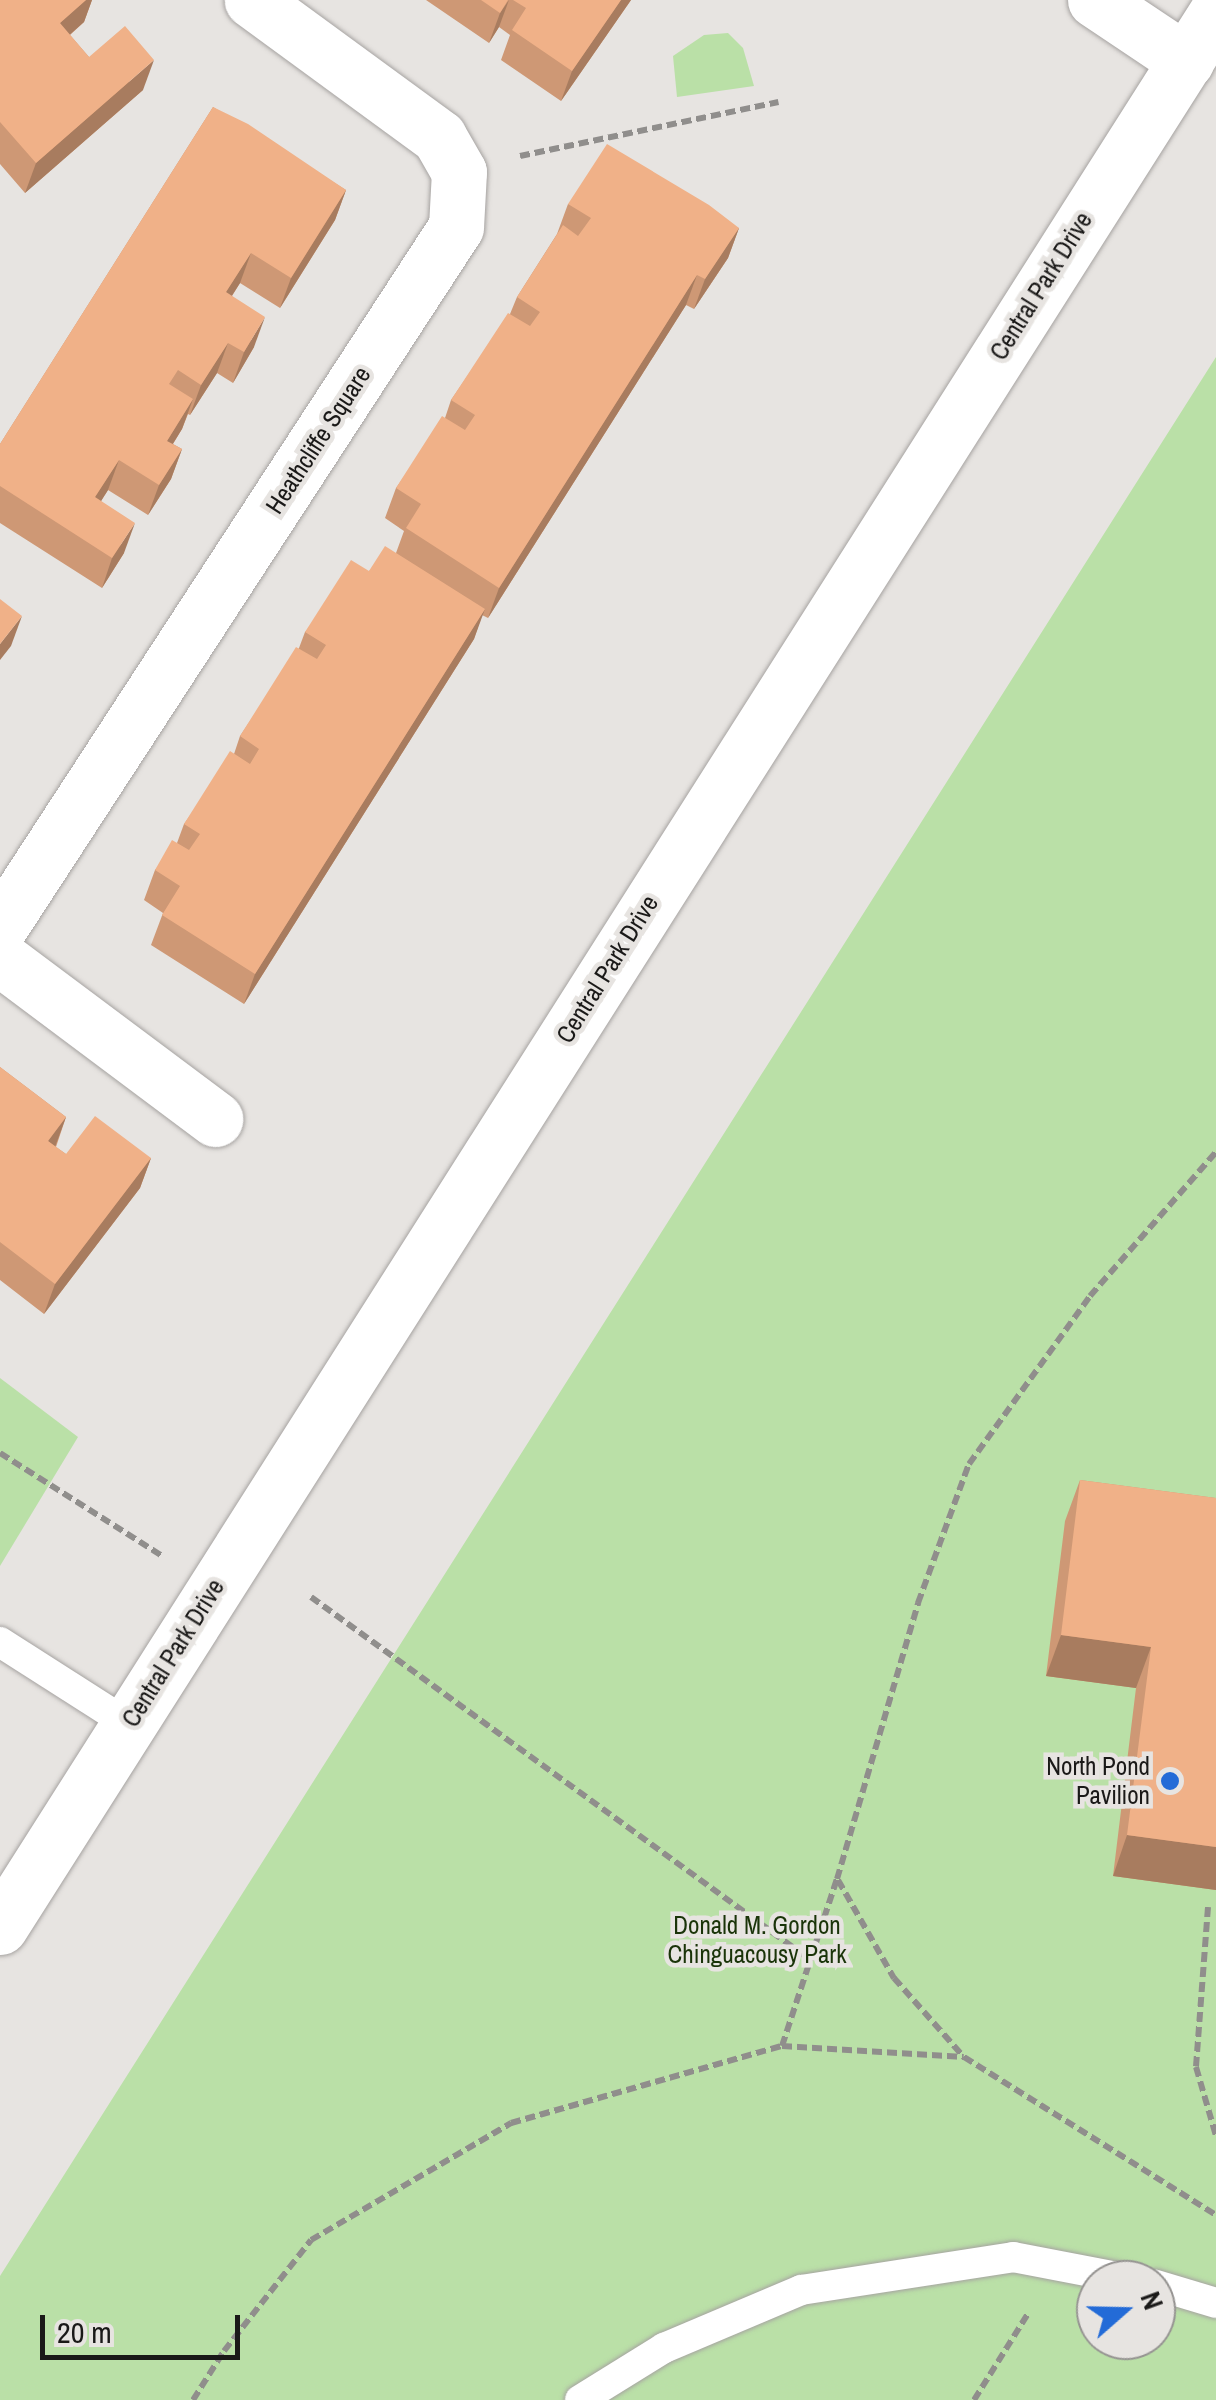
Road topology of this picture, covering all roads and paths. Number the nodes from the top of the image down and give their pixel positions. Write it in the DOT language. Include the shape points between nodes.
graph roads {
  1 [pos="252,0"];
  2 [pos="1094,0"];
  3 [pos="1216,13"];
  4 [pos="1186,61"];
  5 [pos="778,102"];
  6 [pos="459,172"];
  7 [pos="0,926"];
  8 [pos="0,958"];
  9 [pos="216,1119"];
  10 [pos="1216,1152"];
  11 [pos="0,1453"];
  12 [pos="214,1588"];
  13 [pos="312,1597"];
  14 [pos="0,1642"];
  15 [pos="128,1724"];
  16 [pos="838,1878"];
  17 [pos="1208,1906"];
  18 [pos="0,1926"];
  19 [pos="812,1961"];
  20 [pos="782,2046"];
  21 [pos="964,2057"];
  22 [pos="1216,2136"];
  23 [pos="1216,2215"];
  24 [pos="1048,2261"];
  25 [pos="1076,2267"];
  26 [pos="1176,2291"];
  27 [pos="1216,2303"];
  28 [pos="193,2400"];
  29 [pos="580,2400"];
  30 [pos="974,2400"];
  1 -- 6 [label="street" via="439,137"];
  2 -- 4 [label="street"];
  3 -- 4 [label="street, Central Park Drive"];
  4 -- 12 [label="street, Central Park Drive"];
  5 -- 6 [label="path"];
  6 -- 7 [label="street, Heathcliffe Square" via="456,227"];
  8 -- 9 [label="street"];
  10 -- 16 [label="path" via="1090,1296 970,1464 912,1621"];
  11 -- 12 [label="path"];
  12 -- 15 [label="street, Central Park Drive"];
  13 -- 19 [label="path"];
  14 -- 15 [label="lane"];
  15 -- 18 [label="street, Central Park Drive"];
  16 -- 19 [label="path"];
  16 -- 21 [label="path" via="894,1978"];
  17 -- 22 [label="path" via="1196,2066"];
  19 -- 20 [label="path"];
  20 -- 21 [label="path"];
  20 -- 28 [label="path" via="511,2123 311,2240"];
  21 -- 23 [label="path"];
  24 -- 25 [label="lane"];
  24 -- 29 [label="lane" via="1013,2257 801,2290 664,2348"];
  24 -- 30 [label="path" via="1027,2318"];
  26 -- 27 [label="lane"];
}
